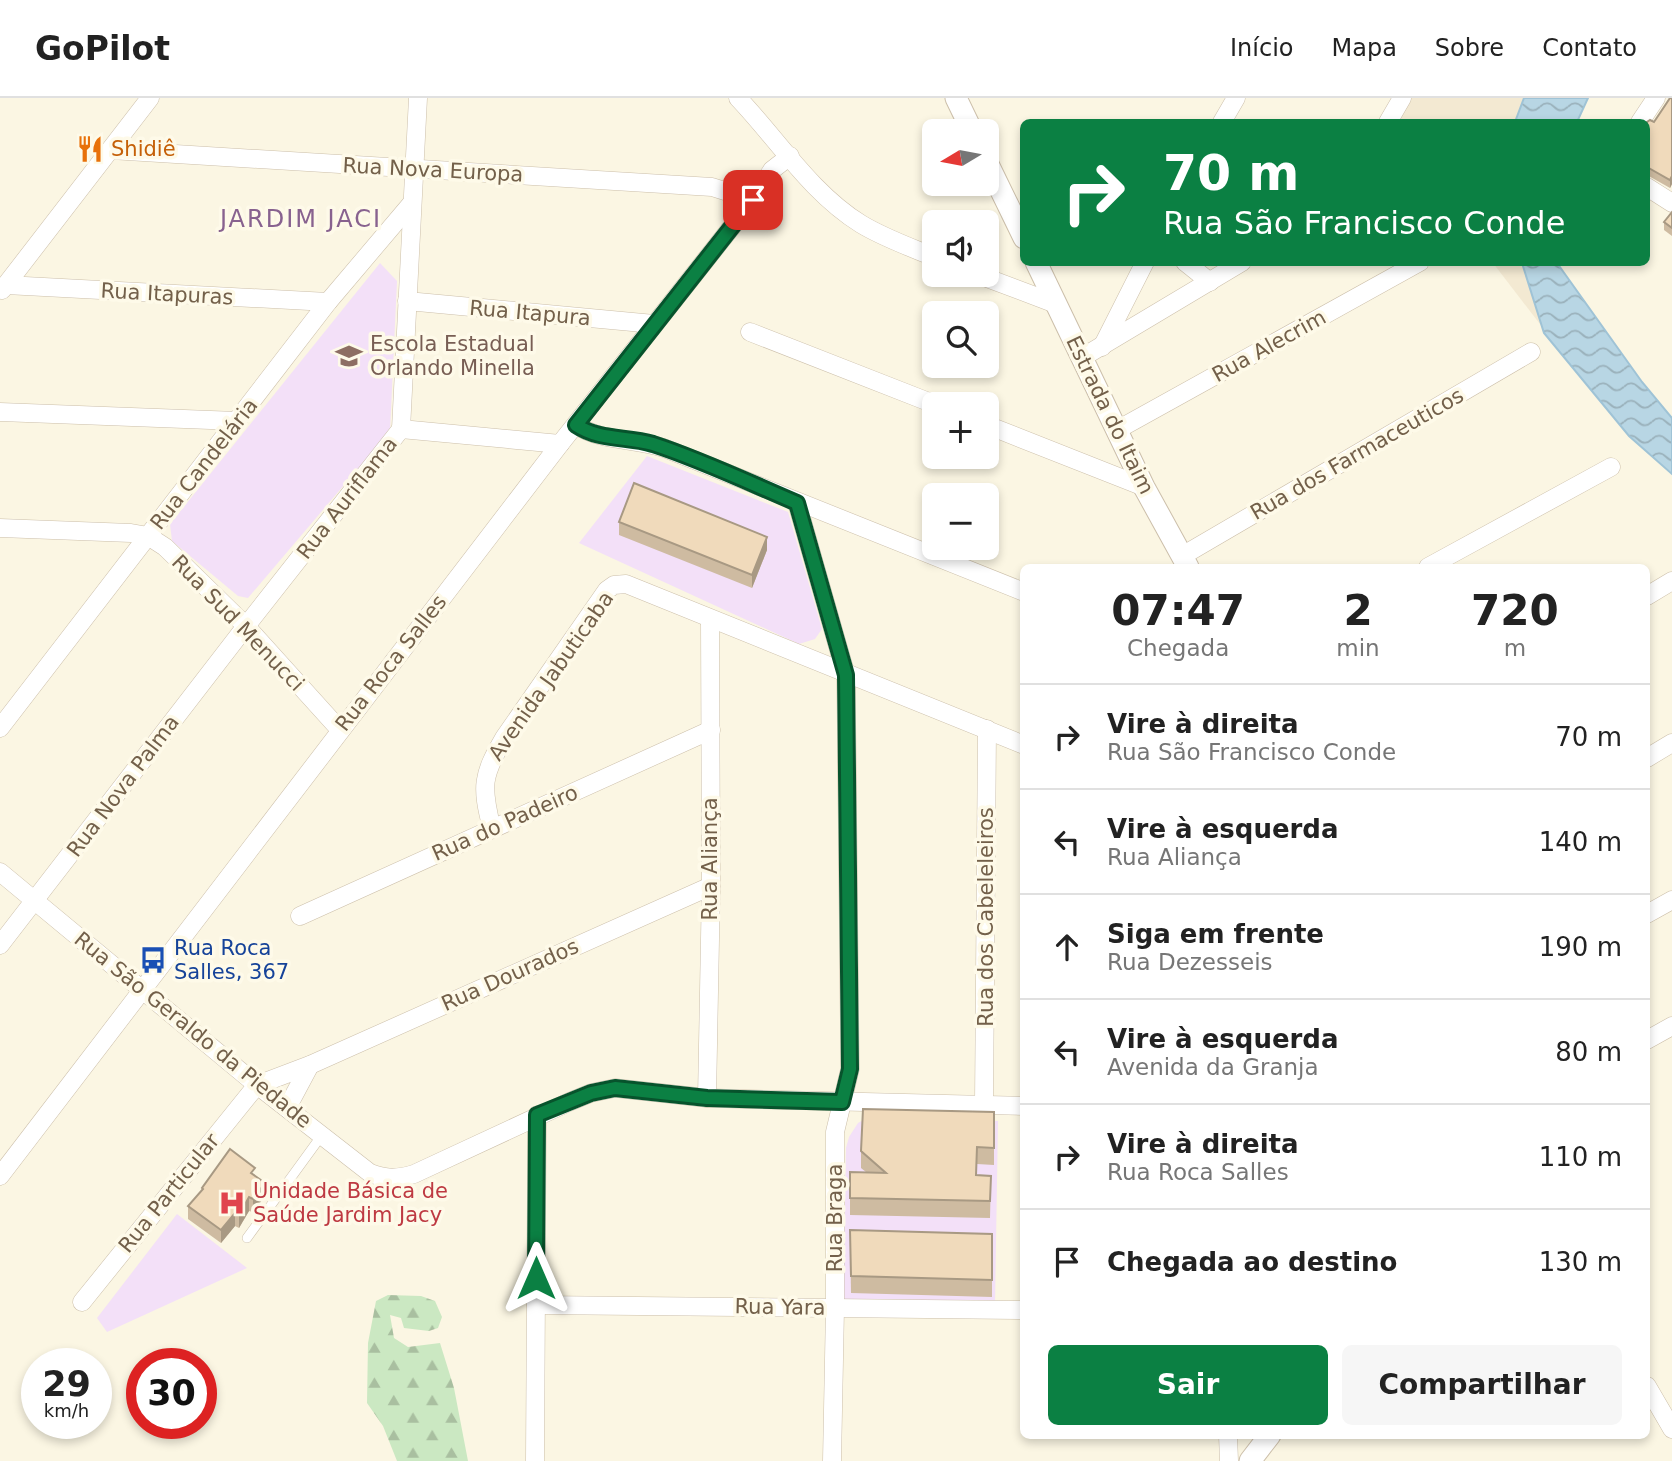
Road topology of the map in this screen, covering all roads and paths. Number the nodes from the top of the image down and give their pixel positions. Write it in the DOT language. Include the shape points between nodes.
graph roads {
  1 [pos="150,98"];
  2 [pos="418,98"];
  3 [pos="738,98"];
  4 [pos="956,98"];
  5 [pos="1236,98"];
  6 [pos="1402,98"];
  7 [pos="1656,98"];
  8 [pos="966,119"];
  9 [pos="1224,119"];
  10 [pos="1390,119"];
  11 [pos="1642,119"];
  12 [pos="111,150"];
  13 [pos="790,156"];
  14 [pos="413,169"];
  15 [pos="999,187"];
  16 [pos="1650,189"];
  17 [pos="753,200"];
  18 [pos="411,204"];
  19 [pos="1672,204"];
  20 [pos="1020,230"];
  21 [pos="922,251"];
  22 [pos="1038,266"];
  23 [pos="1143,266"];
  24 [pos="1190,266"];
  25 [pos="1236,266"];
  26 [pos="1413,266"];
  27 [pos="1210,282"];
  28 [pos="999,283"];
  29 [pos="3,288"];
  30 [pos="407,301"];
  31 [pos="328,302"];
  32 [pos="1056,304"];
  33 [pos="654,324"];
  34 [pos="750,332"];
  35 [pos="1102,346"];
  36 [pos="1531,352"];
  37 [pos="1083,357"];
  38 [pos="922,399"];
  39 [pos="0,412"];
  40 [pos="237,421"];
  41 [pos="576,425"];
  42 [pos="401,429"];
  43 [pos="999,430"];
  44 [pos="1117,430"];
  45 [pos="560,443"];
  46 [pos="1611,467"];
  47 [pos="1144,487"];
  48 [pos="797,503"];
  49 [pos="0,528"];
  50 [pos="148,536"];
  51 [pos="1185,562"];
  52 [pos="1433,564"];
  53 [pos="1672,581"];
  54 [pos="1020,590"];
  55 [pos="1650,594"];
  56 [pos="710,620"];
  57 [pos="246,626"];
  58 [pos="846,675"];
  59 [pos="0,727"];
  60 [pos="987,729"];
  61 [pos="340,730"];
  62 [pos="710,730"];
  63 [pos="1020,743"];
  64 [pos="1672,744"];
  65 [pos="1650,756"];
  66 [pos="492,830"];
  67 [pos="0,872"];
  68 [pos="710,886"];
  69 [pos="1672,900"];
  70 [pos="35,901"];
  71 [pos="1650,912"];
  72 [pos="300,916"];
  73 [pos="0,945"];
  74 [pos="143,990"];
  75 [pos="1672,1026"];
  76 [pos="1650,1038"];
  77 [pos="310,1065"];
  78 [pos="257,1085"];
  79 [pos="707,1098"];
  80 [pos="842,1102"];
  81 [pos="984,1105"];
  82 [pos="1020,1105"];
  83 [pos="287,1108"];
  84 [pos="537,1115"];
  85 [pos="321,1135"];
  86 [pos="0,1176"];
  87 [pos="247,1238"];
  88 [pos="82,1302"];
  89 [pos="536,1305"];
  90 [pos="835,1308"];
  91 [pos="1020,1310"];
  92 [pos="1650,1391"];
  93 [pos="1672,1429"];
  94 [pos="1228,1439"];
  95 [pos="1267,1439"];
  96 [pos="535,1461"];
  97 [pos="832,1461"];
  98 [pos="1229,1461"];
  99 [pos="1250,1461"];
  1 -- 12 [label="street"];
  2 -- 14 [label="street"];
  3 -- 13 [label="street"];
  4 -- 8 [label="street"];
  5 -- 9 [label="street"];
  6 -- 10 [label="street"];
  7 -- 11 [label="street"];
  12 -- 14 [label="street, Rua Nova Europa"];
  12 -- 29 [label="street"];
  13 -- 17 [label="street, Rua Roca Salles" via="772,170"];
  13 -- 21 [label="street" via="814,185 860,223"];
  14 -- 17 [label="street, Rua Nova Europa" via="712,187"];
  14 -- 18 [label="street"];
  15 -- 20 [label="street"];
  16 -- 19 [label="street"];
  17 -- 33 [label="street, Rua Roca Salles"];
  18 -- 30 [label="street"];
  18 -- 31 [label="street, Rua Candelária"];
  22 -- 32 [label="street, Estrada do Itaim"];
  23 -- 35 [label="street"];
  24 -- 27 [label="street"];
  25 -- 27 [label="street"];
  26 -- 44 [label="street, Rua Alecrim"];
  27 -- 35 [label="street"];
  28 -- 32 [label="street"];
  29 -- 31 [label="street, Rua Itapuras"];
  30 -- 33 [label="street, Rua Itapura"];
  30 -- 42 [label="street"];
  31 -- 40 [label="street, Rua Candelária"];
  32 -- 37 [label="street, Estrada do Itaim"];
  33 -- 41 [label="street, Rua Roca Salles"];
  34 -- 38 [label="street"];
  35 -- 37 [label="street"];
  36 -- 51 [label="street, Rua dos Farmaceuticos"];
  37 -- 44 [label="street, Estrada do Itaim"];
  39 -- 40 [label="street"];
  40 -- 50 [label="street, Rua Candelária"];
  41 -- 45 [label="street, Rua Roca Salles"];
  41 -- 48 [label="street" via="597,436 664,448"];
  42 -- 45 [label="street, Rua Auriflama"];
  42 -- 57 [label="street, Rua Auriflama"];
  43 -- 47 [label="street"];
  44 -- 47 [label="street, Estrada do Itaim"];
  45 -- 61 [label="street, Rua Roca Salles"];
  46 -- 52 [label="street"];
  47 -- 51 [label="street, Estrada do Itaim"];
  48 -- 54 [label="street"];
  48 -- 58 [label="street"];
  49 -- 50 [label="street"];
  50 -- 57 [label="street, Rua Sud Menucci"];
  50 -- 59 [label="street, Rua Candelária"];
  53 -- 55 [label="street"];
  56 -- 58 [label="street, Avenida Jabuticaba"];
  56 -- 62 [label="street, Rua Aliança"];
  56 -- 66 [label="street, Avenida Jabuticaba" via="626,584 607,590 486,771 484,786"];
  57 -- 61 [label="street, Rua Sud Menucci"];
  57 -- 70 [label="street, Rua Nova Palma"];
  58 -- 60 [label="street, Avenida Jabuticaba"];
  58 -- 80 [label="street" via="850,1069"];
  60 -- 63 [label="street, Avenida Jabuticaba"];
  60 -- 81 [label="street, Rua dos Cabeleleiros"];
  61 -- 74 [label="street, Rua Roca Salles"];
  62 -- 66 [label="street, Rua do Padeiro"];
  62 -- 68 [label="street, Rua Aliança"];
  64 -- 65 [label="street"];
  66 -- 72 [label="street, Rua do Padeiro"];
  67 -- 70 [label="street, Rua São Geraldo da Piedade"];
  68 -- 77 [label="street, Rua Dourados"];
  68 -- 79 [label="street, Rua Aliança"];
  69 -- 71 [label="street"];
  70 -- 73 [label="street, Rua Nova Palma"];
  70 -- 74 [label="street, Rua São Geraldo da Piedade"];
  74 -- 78 [label="street, Rua São Geraldo da Piedade"];
  74 -- 86 [label="street, Rua Roca Salles"];
  75 -- 76 [label="street"];
  77 -- 78 [label="street, Rua Dourados"];
  77 -- 83 [label="street"];
  78 -- 83 [label="street, Rua São Geraldo da Piedade"];
  78 -- 88 [label="street, Rua Particular"];
  79 -- 80 [label="street"];
  79 -- 84 [label="street" via="615,1088"];
  80 -- 81 [label="street"];
  80 -- 90 [label="street, Rua Braga" via="835,1132"];
  81 -- 82 [label="street"];
  83 -- 85 [label="street, Rua São Geraldo da Piedade"];
  84 -- 85 [label="street, Rua São Geraldo da Piedade" via="414,1174 392,1179 370,1173"];
  84 -- 89 [label="street"];
  85 -- 87 [label="lane"];
  89 -- 90 [label="street, Rua Yara"];
  89 -- 96 [label="street"];
  90 -- 91 [label="street, Rua Yara"];
  90 -- 97 [label="street, Rua Braga"];
  92 -- 93 [label="street"];
  94 -- 98 [label="street"];
  95 -- 99 [label="street"];
}
